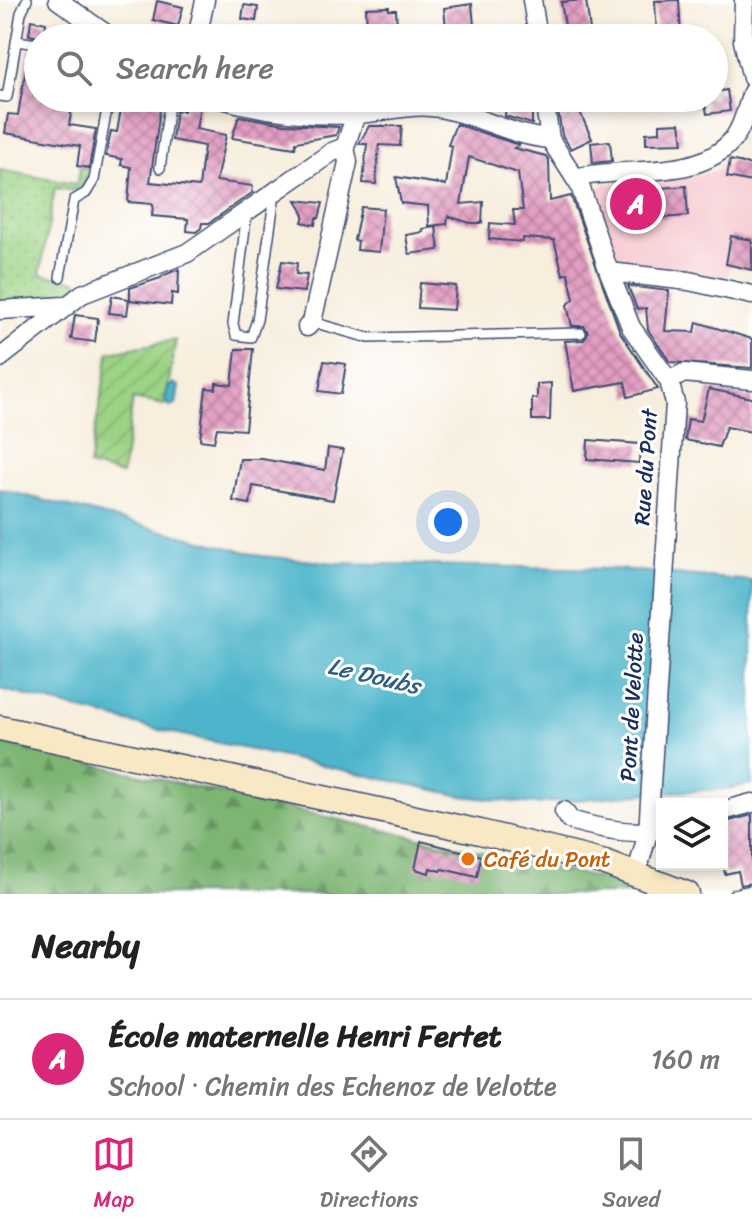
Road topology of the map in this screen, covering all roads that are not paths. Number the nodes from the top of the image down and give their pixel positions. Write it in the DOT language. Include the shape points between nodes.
graph roads {
  1 [pos="27,0"];
  2 [pos="58,0"];
  3 [pos="205,0"];
  4 [pos="532,0"];
  5 [pos="744,0"];
  6 [pos="92,24"];
  7 [pos="200,24"];
  8 [pos="536,24"];
  9 [pos="16,41"];
  10 [pos="24,42"];
  11 [pos="752,78"];
  12 [pos="752,92"];
  13 [pos="0,96"];
  14 [pos="106,112"];
  15 [pos="168,112"];
  16 [pos="305,112"];
  17 [pos="374,112"];
  18 [pos="458,112"];
  19 [pos="546,112"];
  20 [pos="356,114"];
  21 [pos="550,139"];
  22 [pos="345,147"];
  23 [pos="160,168"];
  24 [pos="575,178"];
  25 [pos="275,192"];
  26 [pos="247,212"];
  27 [pos="609,272"];
  28 [pos="60,277"];
  29 [pos="752,295"];
  30 [pos="64,306"];
  31 [pos="0,310"];
  32 [pos="309,324"];
  33 [pos="581,333"];
  34 [pos="0,358"];
  35 [pos="752,380"];
  36 [pos="669,381"];
  37 [pos="664,540"];
  38 [pos="0,728"];
  39 [pos="752,803"];
  40 [pos="728,809"];
  41 [pos="564,811"];
  42 [pos="655,831"];
  43 [pos="636,875"];
  44 [pos="752,890"];
  45 [pos="687,894"];
  46 [pos="734,894"];
  1 -- 9 [label="lane"];
  2 -- 6 [label="street"];
  3 -- 7 [label="street"];
  4 -- 8 [label="street"];
  5 -- 11 [label="street" via="743,41"];
  9 -- 10 [label="lane"];
  9 -- 13 [label="lane" via="7,97"];
  12 -- 24 [label="street" via="733,138 704,159 683,167"];
  14 -- 28 [label="lane" via="94,180 74,200"];
  15 -- 23 [label="lane"];
  16 -- 20 [label="street"];
  17 -- 20 [label="street"];
  18 -- 21 [label="street"];
  19 -- 21 [label="street"];
  20 -- 22 [label="street"];
  21 -- 24 [label="street, Rue du Pont"];
  22 -- 25 [label="street"];
  22 -- 32 [label="street" via="348,162"];
  24 -- 27 [label="street, Rue du Pont"];
  25 -- 26 [label="street"];
  25 -- 26 [label="lane" via="251,337 236,335 233,324"];
  26 -- 30 [label="street" via="187,253"];
  27 -- 29 [label="street"];
  27 -- 36 [label="street, Rue du Pont" via="631,327"];
  30 -- 31 [label="street"];
  30 -- 34 [label="street"];
  32 -- 33 [label="lane" via="369,338"];
  35 -- 36 [label="street" via="684,373"];
  36 -- 37 [label="street, Rue du Pont" via="675,403"];
  37 -- 42 [label="street, Pont de Velotte" via="649,812"];
  38 -- 43 [label="main road" via="480,832"];
  39 -- 40 [label="street"];
  41 -- 42 [label="street" via="582,824"];
  42 -- 43 [label="street, Pont de Velotte"];
  43 -- 45 [label="main road"];
  44 -- 46 [label="lane"];
}
